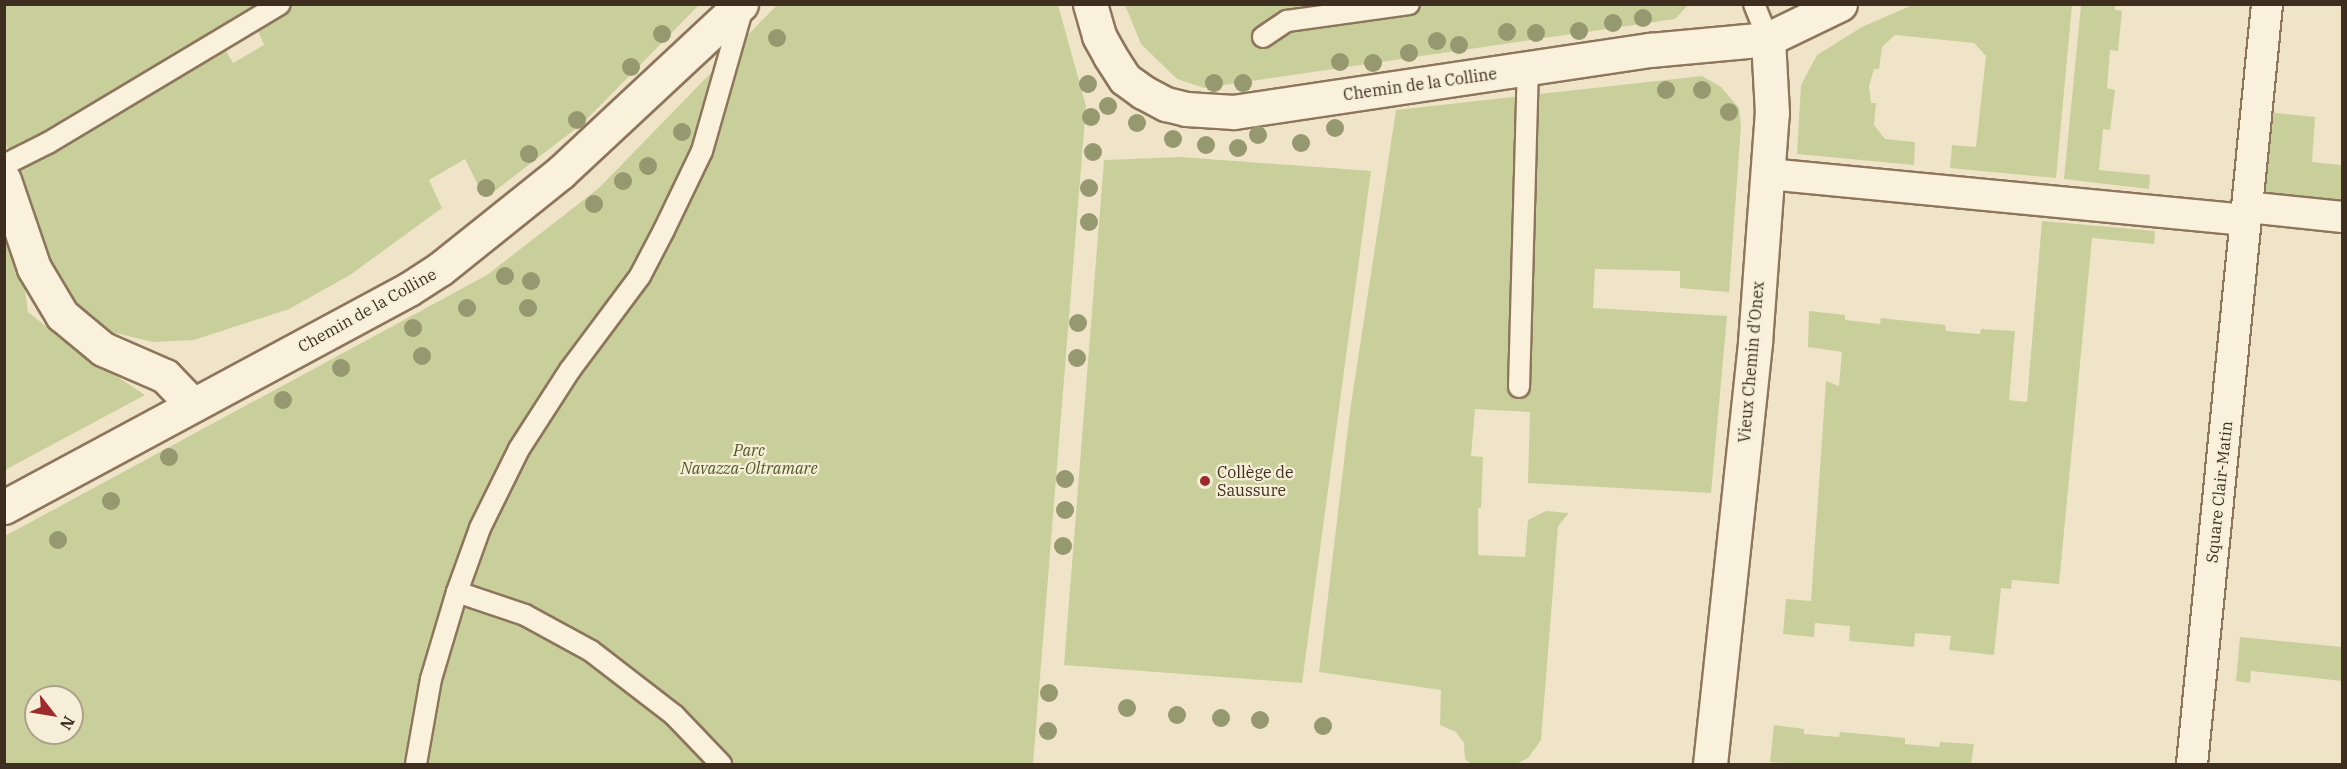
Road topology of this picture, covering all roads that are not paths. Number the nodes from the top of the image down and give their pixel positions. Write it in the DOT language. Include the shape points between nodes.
graph roads {
  1 [pos="279,4"];
  2 [pos="742,4"];
  3 [pos="1090,4"];
  4 [pos="1409,4"];
  5 [pos="1754,4"];
  6 [pos="2267,4"];
  7 [pos="1837,5"];
  8 [pos="1285,13"];
  9 [pos="1263,37"];
  10 [pos="1767,39"];
  11 [pos="1528,68"];
  12 [pos="4,165"];
  13 [pos="1768,174"];
  14 [pos="4,180"];
  15 [pos="2246,213"];
  16 [pos="2343,217"];
  17 [pos="1519,387"];
  18 [pos="193,405"];
  19 [pos="4,507"];
  20 [pos="457,592"];
  21 [pos="416,765"];
  22 [pos="721,765"];
  23 [pos="1710,765"];
  24 [pos="2192,765"];
  1 -- 12 [label="lane" via="48,143"];
  2 -- 18 [label="street, Chemin de la Colline" via="561,172 440,269"];
  2 -- 20 [label="lane" via="702,152 640,276 570,370 519,449 480,528"];
  3 -- 11 [label="street, Chemin de la Colline" via="1099,36 1125,79 1166,104 1186,109 1234,112"];
  4 -- 8 [label="lane"];
  5 -- 10 [label="lane"];
  6 -- 15 [label="street, Square Clair-Matin"];
  7 -- 10 [label="street"];
  8 -- 9 [label="lane"];
  10 -- 11 [label="street, Chemin de la Colline" via="1650,50"];
  10 -- 13 [label="street, Vieux Chemin d'Onex" via="1772,113"];
  11 -- 17 [label="lane"];
  13 -- 15 [label="street"];
  13 -- 23 [label="street, Vieux Chemin d'Onex" via="1755,342"];
  14 -- 18 [label="street" via="34,268 62,315 103,349 165,376"];
  15 -- 16 [label="street"];
  15 -- 24 [label="street, Square Clair-Matin"];
  18 -- 19 [label="street, Chemin de la Colline"];
  20 -- 21 [label="lane" via="431,679"];
  20 -- 22 [label="lane" via="525,615 591,651 674,715"];
}
